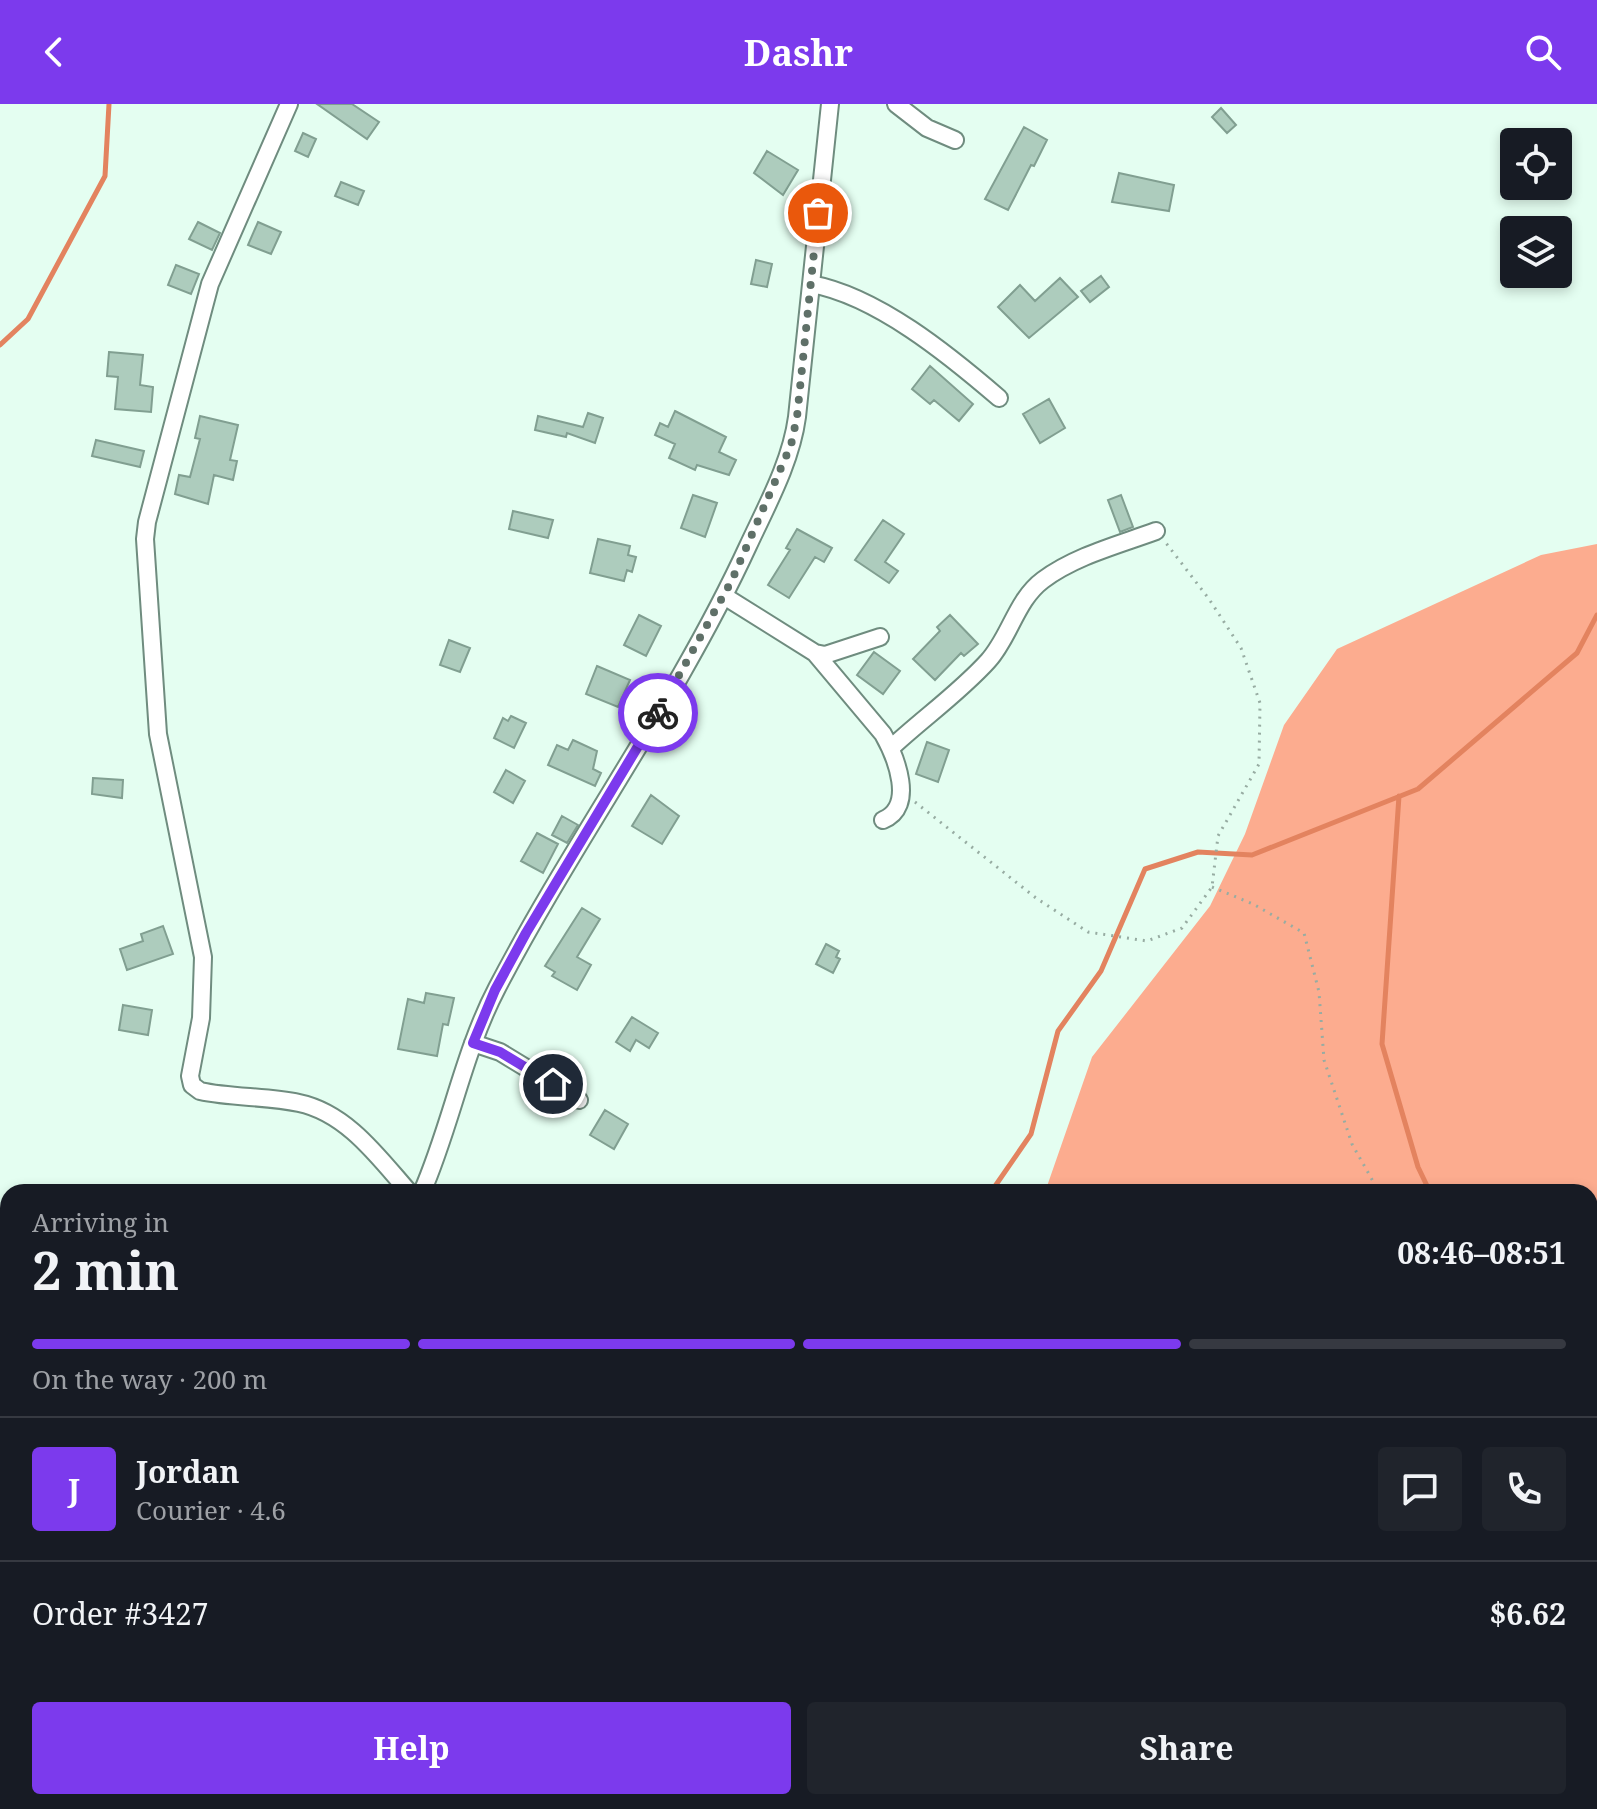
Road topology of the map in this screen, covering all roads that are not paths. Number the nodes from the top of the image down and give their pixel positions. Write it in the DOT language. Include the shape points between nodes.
graph roads {
  1 [pos="289,104"];
  2 [pos="830,104"];
  3 [pos="896,104"];
  4 [pos="955,140"];
  5 [pos="811,284"];
  6 [pos="999,398"];
  7 [pos="1156,531"];
  8 [pos="724,596"];
  9 [pos="880,637"];
  10 [pos="815,653"];
  11 [pos="891,748"];
  12 [pos="883,820"];
  13 [pos="473,1043"];
  14 [pos="579,1100"];
  15 [pos="401,1184"];
  16 [pos="425,1184"];
  1 -- 15 [label="street" via="210,284 145,539 158,734 203,957 201,1018 190,1076 200,1091 322,1110 347,1126"];
  2 -- 5 [label="street"];
  3 -- 4 [label="street" via="927,128"];
  5 -- 6 [label="street" via="850,296 929,341"];
  5 -- 8 [label="street" via="795,433"];
  7 -- 11 [label="street" via="1042,581 1030,591 987,662"];
  8 -- 10 [label="street"];
  8 -- 13 [label="street" via="526,933"];
  9 -- 10 [label="street" via="825,655"];
  10 -- 11 [label="street"];
  11 -- 12 [label="street" via="900,806"];
  13 -- 14 [label="street" via="500,1052"];
  13 -- 16 [label="street"];
}
